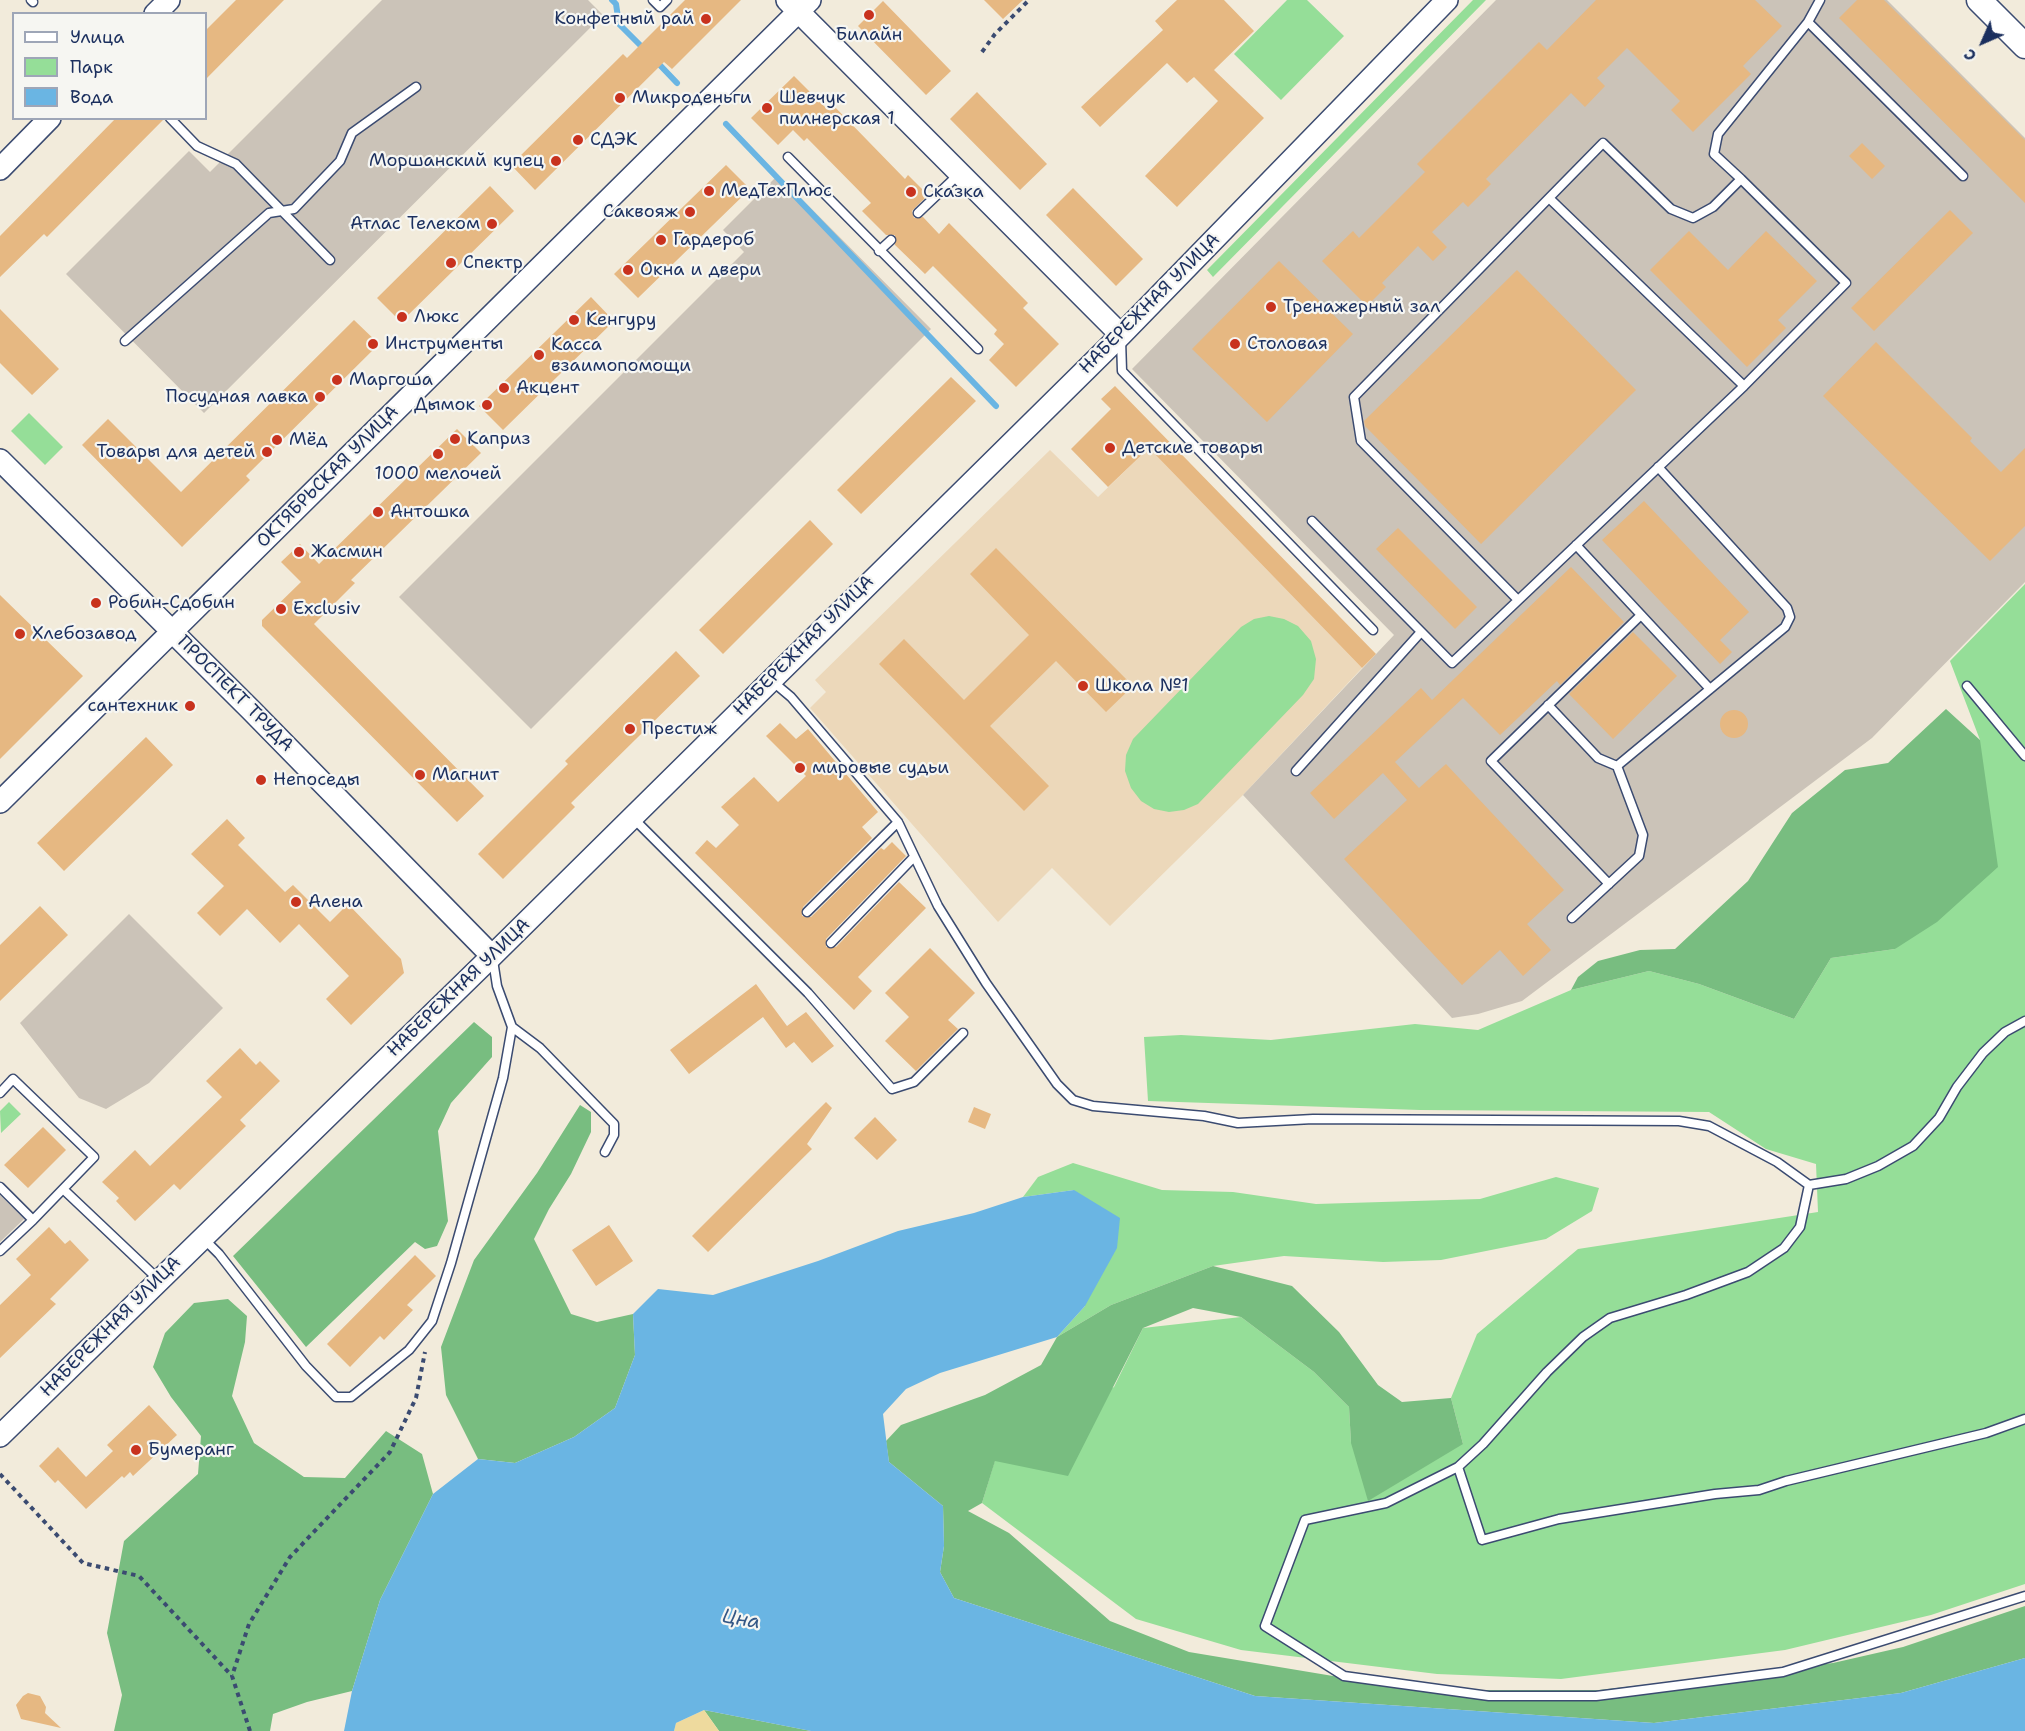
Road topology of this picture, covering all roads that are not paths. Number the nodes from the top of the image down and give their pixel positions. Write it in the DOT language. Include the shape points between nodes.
graph roads {
  1 [pos="169,0"];
  2 [pos="653,0"];
  3 [pos="666,0"];
  4 [pos="1447,0"];
  5 [pos="1820,0"];
  6 [pos="1979,0"];
  7 [pos="798,4"];
  8 [pos="158,12"];
  9 [pos="1808,22"];
  10 [pos="2025,46"];
  11 [pos="416,87"];
  12 [pos="48,120"];
  13 [pos="172,120"];
  14 [pos="788,158"];
  15 [pos="0,169"];
  16 [pos="959,173"];
  17 [pos="1963,176"];
  18 [pos="1741,179"];
  19 [pos="1549,198"];
  20 [pos="283,210"];
  21 [pos="918,213"];
  22 [pos="891,240"];
  23 [pos="879,251"];
  24 [pos="330,260"];
  25 [pos="1120,335"];
  26 [pos="125,341"];
  27 [pos="978,350"];
  28 [pos="1744,386"];
  29 [pos="0,460"];
  30 [pos="1658,467"];
  31 [pos="1312,521"];
  32 [pos="1576,545"];
  33 [pos="1518,600"];
  34 [pos="1641,615"];
  35 [pos="1373,630"];
  36 [pos="173,632"];
  37 [pos="1421,632"];
  38 [pos="770,679"];
  39 [pos="1967,686"];
  40 [pos="1710,689"];
  41 [pos="1548,705"];
  42 [pos="2025,756"];
  43 [pos="1617,766"];
  44 [pos="1296,771"];
  45 [pos="0,802"];
  46 [pos="632,817"];
  47 [pos="898,822"];
  48 [pos="915,857"];
  49 [pos="1609,884"];
  50 [pos="807,912"];
  51 [pos="1572,918"];
  52 [pos="831,943"];
  53 [pos="492,956"];
  54 [pos="2025,1021"];
  55 [pos="512,1027"];
  56 [pos="963,1033"];
  57 [pos="0,1093"];
  58 [pos="605,1152"];
  59 [pos="1809,1185"];
  60 [pos="0,1187"];
  61 [pos="63,1189"];
  62 [pos="33,1220"];
  63 [pos="201,1237"];
  64 [pos="0,1251"];
  65 [pos="159,1279"];
  66 [pos="2025,1419"];
  67 [pos="0,1436"];
  68 [pos="1458,1467"];
  69 [pos="2025,1596"];
  1 -- 8 [label="street"];
  2 -- 3 [label="lane" via="660,7"];
  4 -- 25 [label="street, НАБЕРЕЖНАЯ УЛИЦА"];
  5 -- 9 [label="lane"];
  6 -- 10 [label="main road"];
  7 -- 16 [label="street"];
  7 -- 36 [label="street, ОКТЯБРЬСКАЯ УЛИЦА"];
  9 -- 17 [label="lane"];
  9 -- 18 [label="lane" via="1718,134 1714,154"];
  11 -- 20 [label="lane" via="352,133 340,161 294,209"];
  12 -- 15 [label="street"];
  13 -- 20 [label="lane" via="197,146 236,164"];
  14 -- 23 [label="lane"];
  16 -- 21 [label="lane"];
  16 -- 25 [label="street"];
  18 -- 19 [label="lane" via="1713,207 1693,218 1671,209 1604,143"];
  18 -- 28 [label="lane" via="1846,284"];
  19 -- 28 [label="lane"];
  19 -- 33 [label="lane" via="1354,396 1361,441"];
  20 -- 24 [label="lane"];
  20 -- 26 [label="lane" via="269,213"];
  22 -- 23 [label="lane"];
  23 -- 27 [label="lane"];
  25 -- 35 [label="lane" via="1122,371"];
  25 -- 38 [label="street, НАБЕРЕЖНАЯ УЛИЦА"];
  28 -- 30 [label="lane"];
  29 -- 36 [label="street, ПРОСПЕКТ ТРУДА"];
  30 -- 32 [label="lane"];
  30 -- 40 [label="lane" via="1787,608 1790,617 1785,627"];
  31 -- 37 [label="lane"];
  32 -- 33 [label="lane"];
  32 -- 34 [label="lane"];
  33 -- 37 [label="lane" via="1452,663"];
  34 -- 40 [label="lane"];
  34 -- 41 [label="lane"];
  36 -- 45 [label="street, ОКТЯБРЬСКАЯ УЛИЦА"];
  36 -- 53 [label="street, ПРОСПЕКТ ТРУДА"];
  37 -- 44 [label="lane"];
  38 -- 46 [label="street, НАБЕРЕЖНАЯ УЛИЦА"];
  38 -- 47 [label="lane" via="791,697"];
  39 -- 42 [label="lane"];
  40 -- 43 [label="lane"];
  41 -- 43 [label="lane" via="1598,758"];
  41 -- 49 [label="lane" via="1491,761"];
  43 -- 49 [label="lane" via="1642,835 1639,856"];
  46 -- 53 [label="street, НАБЕРЕЖНАЯ УЛИЦА"];
  46 -- 56 [label="lane" via="808,993 891,1089 914,1082"];
  47 -- 48 [label="lane"];
  47 -- 50 [label="lane"];
  48 -- 52 [label="lane"];
  48 -- 59 [label="lane" via="938,906 986,983 1057,1084 1073,1100 1093,1106 1238,1123 1313,1119 1679,1122 1709,1126 1777,1162"];
  49 -- 51 [label="lane"];
  53 -- 55 [label="lane" via="497,986"];
  53 -- 63 [label="street, НАБЕРЕЖНАЯ УЛИЦА"];
  54 -- 59 [label="lane" via="2005,1032 1983,1053 1939,1118 1913,1146 1846,1179"];
  55 -- 58 [label="lane" via="540,1048 614,1124 614,1135"];
  55 -- 63 [label="lane" via="503,1078 432,1321 409,1350 351,1396 336,1397 306,1366 219,1254"];
  57 -- 61 [label="lane" via="13,1079 94,1157"];
  59 -- 68 [label="lane" via="1800,1227 1784,1248 1748,1272 1610,1318 1583,1337 1547,1372"];
  60 -- 62 [label="lane"];
  61 -- 62 [label="lane"];
  61 -- 65 [label="lane"];
  62 -- 64 [label="lane"];
  63 -- 65 [label="street, НАБЕРЕЖНАЯ УЛИЦА"];
  65 -- 67 [label="street, НАБЕРЕЖНАЯ УЛИЦА"];
  66 -- 68 [label="lane" via="1986,1433 1759,1490 1559,1518 1482,1540"];
  68 -- 69 [label="lane" via="1386,1503 1305,1520 1265,1626 1344,1676 1489,1696 1596,1696 1783,1672"];
}
